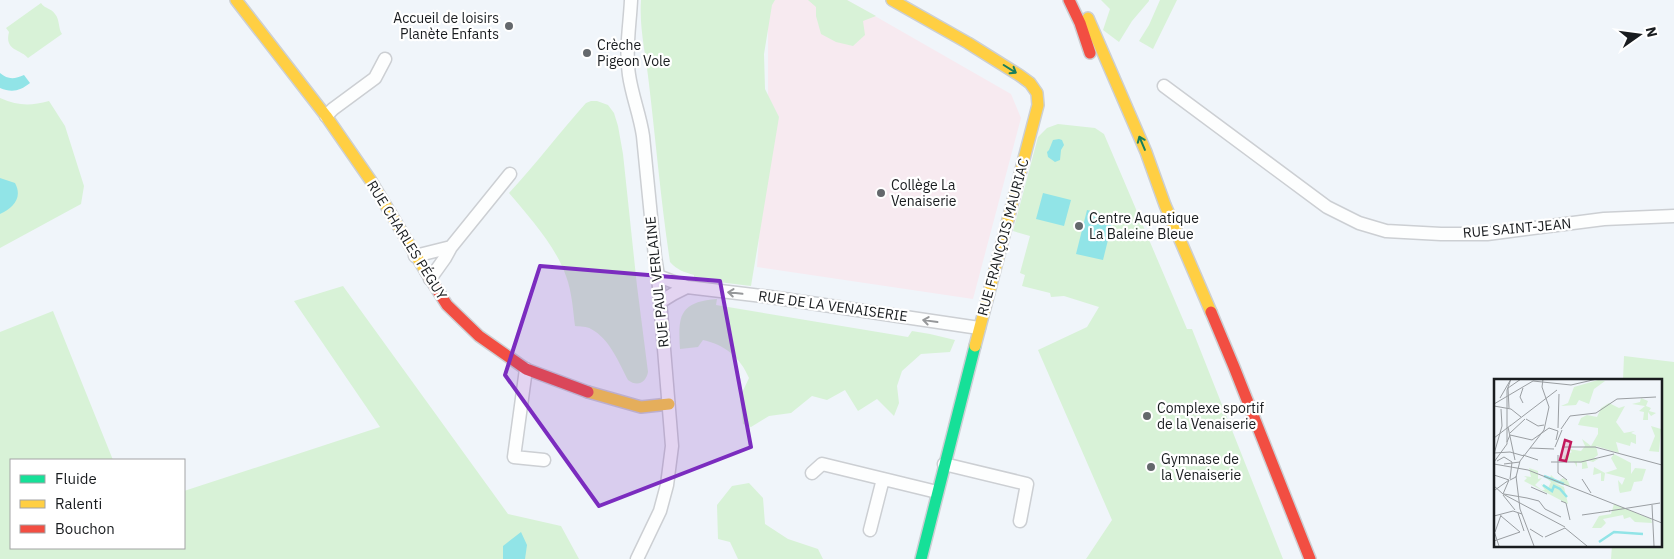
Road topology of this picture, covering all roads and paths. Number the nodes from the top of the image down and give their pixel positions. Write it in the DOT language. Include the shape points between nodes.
graph roads {
  1 [pos="236,0"];
  2 [pos="631,0"];
  3 [pos="892,0"];
  4 [pos="1061,0"];
  5 [pos="1069,0"];
  6 [pos="1079,0"];
  7 [pos="385,59"];
  8 [pos="1094,62"];
  9 [pos="1164,86"];
  10 [pos="326,116"];
  11 [pos="510,174"];
  12 [pos="1165,205"];
  13 [pos="1674,216"];
  14 [pos="451,248"];
  15 [pos="415,256"];
  16 [pos="658,276"];
  17 [pos="430,280"];
  18 [pos="687,288"];
  19 [pos="660,302"];
  20 [pos="979,328"];
  21 [pos="526,370"];
  22 [pos="669,404"];
  23 [pos="544,460"];
  24 [pos="944,464"];
  25 [pos="812,473"];
  26 [pos="883,479"];
  27 [pos="937,492"];
  28 [pos="1020,521"];
  29 [pos="870,530"];
  30 [pos="636,559"];
  31 [pos="921,559"];
  32 [pos="1310,559"];
  1 -- 10 [label="main road, RUE CHARLES PÉGUY"];
  2 -- 16 [label="street, RUE PAUL VERLAINE" via="628,73 642,126"];
  3 -- 20 [label="main road, RUE FRANÇOIS MAURIAC, one-way" via="968,43 1030,83 1037,93 1038,104"];
  4 -- 8 [label="main road"];
  5 -- 8 [label="main road"];
  12 -- 6 [label="main road, one-way" via="1146,152"];
  7 -- 10 [label="street" via="375,78"];
  8 -- 12 [label="main road"];
  9 -- 13 [label="street, RUE SAINT-JEAN" via="1327,207 1359,223 1386,231 1487,234 1604,219"];
  10 -- 15 [label="main road, RUE CHARLES PÉGUY" via="371,181"];
  11 -- 14 [label="street"];
  12 -- 32 [label="main road"];
  14 -- 15 [label="street"];
  14 -- 17 [label="street"];
  15 -- 17 [label="main road, RUE CHARLES PÉGUY"];
  16 -- 18 [label="street, RUE DE LA VENAISERIE"];
  16 -- 19 [label="street, RUE PAUL VERLAINE"];
  17 -- 21 [label="main road, RUE CHARLES PÉGUY" via="448,305 479,336"];
  18 -- 19 [label="street"];
  20 -- 18 [label="street, RUE DE LA VENAISERIE, one-way"];
  19 -- 22 [label="street, RUE PAUL VERLAINE"];
  20 -- 24 [label="main road, RUE FRANÇOIS MAURIAC"];
  21 -- 22 [label="main road, RUE CHARLES PÉGUY" via="631,405"];
  21 -- 23 [label="street" via="514,457"];
  22 -- 30 [label="street, RUE PAUL VERLAINE" via="672,446 667,485 656,522"];
  24 -- 27 [label="main road, RUE FRANÇOIS MAURIAC"];
  24 -- 28 [label="street" via="1028,484"];
  25 -- 26 [label="street" via="822,464"];
  26 -- 27 [label="street"];
  26 -- 29 [label="street"];
  27 -- 31 [label="main road, RUE FRANÇOIS MAURIAC"];
}
